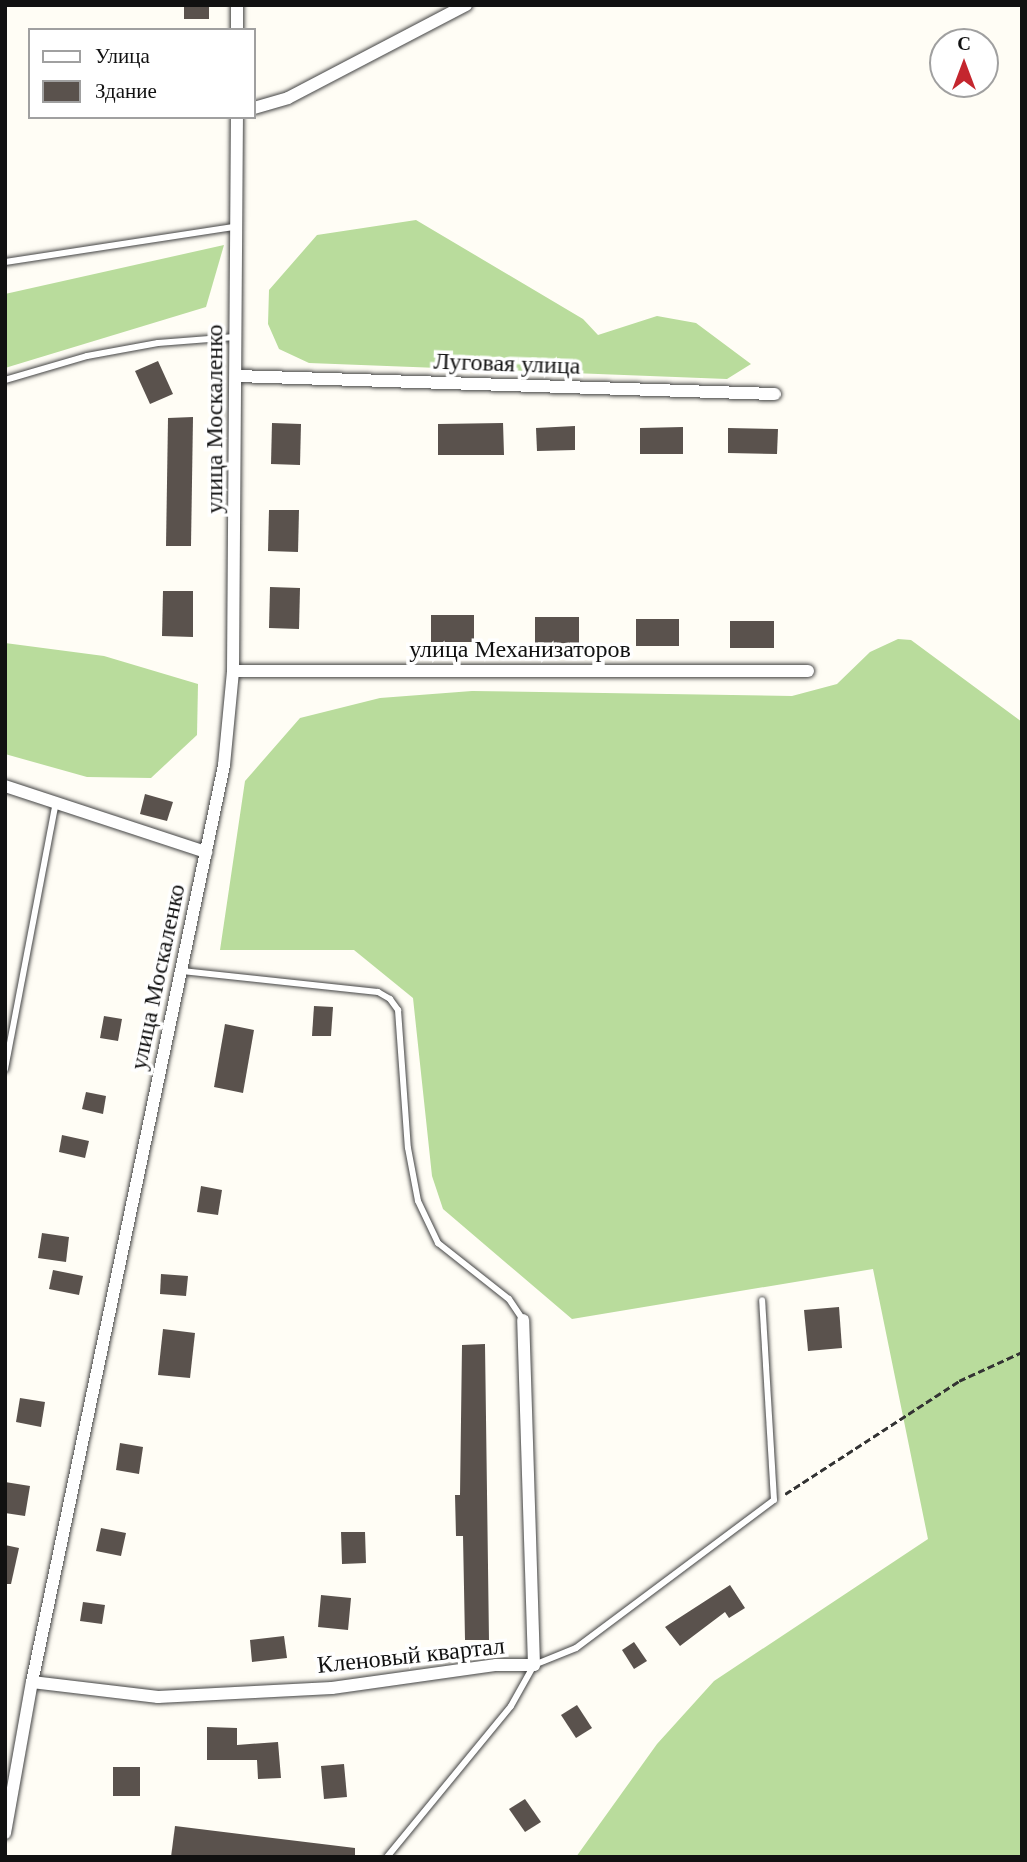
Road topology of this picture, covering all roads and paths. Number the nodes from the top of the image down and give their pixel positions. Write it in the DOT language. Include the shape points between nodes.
graph roads {
  1 [pos="237,5"];
  2 [pos="466,5"];
  3 [pos="237,28"];
  4 [pos="256,107"];
  5 [pos="237,119"];
  6 [pos="237,227"];
  7 [pos="5,262"];
  8 [pos="236,337"];
  9 [pos="237,376"];
  10 [pos="5,380"];
  11 [pos="775,394"];
  12 [pos="233,671"];
  13 [pos="808,671"];
  14 [pos="5,786"];
  15 [pos="56,802"];
  16 [pos="206,852"];
  17 [pos="180,971"];
  18 [pos="5,1069"];
  19 [pos="762,1300"];
  20 [pos="523,1320"];
  21 [pos="1022,1352"];
  22 [pos="774,1500"];
  23 [pos="534,1665"];
  24 [pos="32,1682"];
  25 [pos="7,1807"];
  26 [pos="5,1833"];
  27 [pos="387,1857"];
  1 -- 3 [label="street"];
  2 -- 4 [label="street" via="288,98"];
  5 -- 6 [label="street, улица Москаленко"];
  6 -- 7 [label="lane"];
  6 -- 8 [label="street, улица Москаленко"];
  8 -- 9 [label="street, улица Москаленко"];
  8 -- 10 [label="lane" via="158,343 87,356"];
  9 -- 11 [label="street, Луговая улица"];
  9 -- 12 [label="street, улица Москаленко"];
  12 -- 13 [label="street, улица Механизаторов"];
  12 -- 16 [label="street, улица Москаленко" via="224,765"];
  14 -- 15 [label="street"];
  15 -- 16 [label="street"];
  15 -- 18 [label="lane"];
  16 -- 17 [label="street, улица Москаленко"];
  17 -- 20 [label="lane" via="378,992 390,999 398,1010 408,1148 418,1201 438,1243 509,1299"];
  17 -- 24 [label="street, улица Москаленко"];
  19 -- 22 [label="lane"];
  20 -- 23 [label="street, Кленовый квартал"];
  21 -- 22 [label="path" via="960,1381"];
  22 -- 23 [label="lane" via="576,1648"];
  23 -- 24 [label="street, Кленовый квартал" via="496,1665 332,1688 158,1697"];
  23 -- 27 [label="lane" via="511,1706"];
  24 -- 25 [label="street, улица Москаленко"];
  25 -- 26 [label="street, улица Москаленко"];
}
